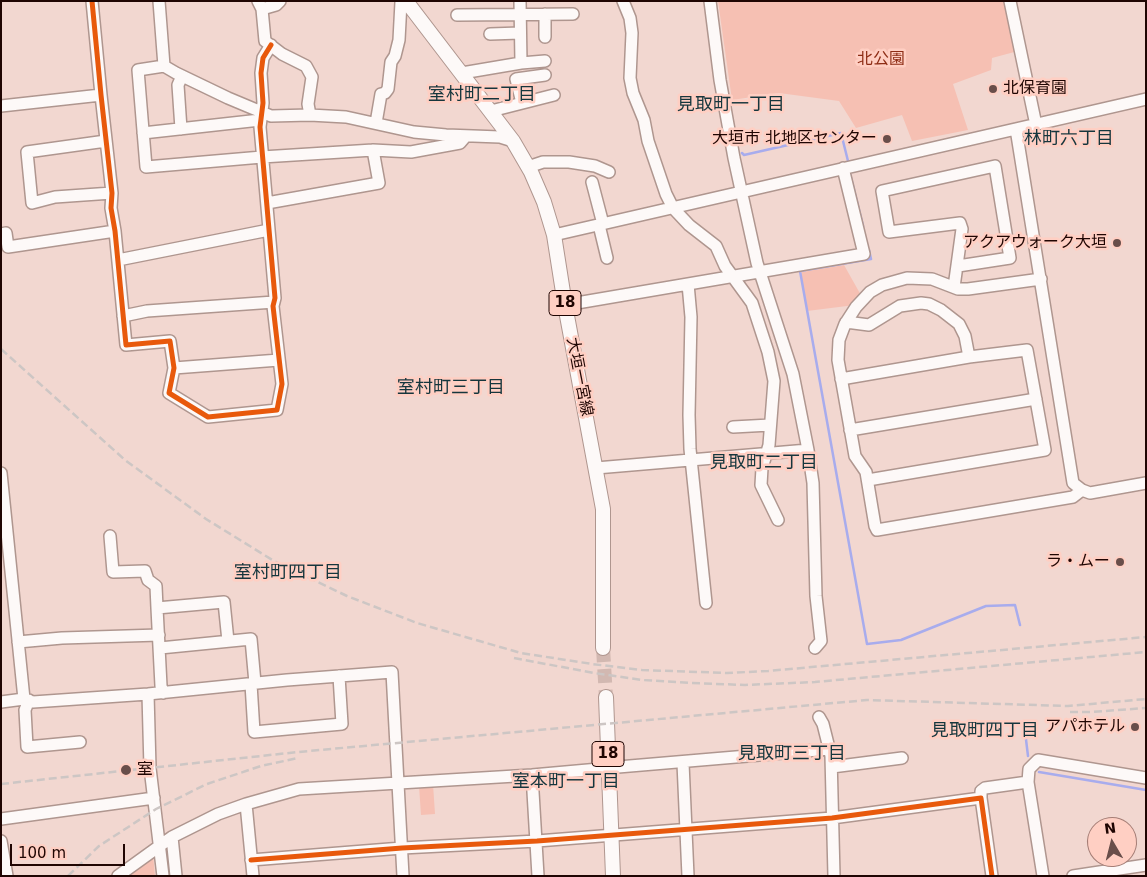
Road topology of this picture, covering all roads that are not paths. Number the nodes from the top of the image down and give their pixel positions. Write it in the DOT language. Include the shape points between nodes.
graph roads {
  1 [pos="92,1"];
  2 [pos="159,1"];
  3 [pos="280,1"];
  4 [pos="520,1"];
  5 [pos="623,1"];
  6 [pos="710,1"];
  7 [pos="1010,1"];
  8 [pos="403,2"];
  9 [pos="260,5"];
  10 [pos="520,14"];
  11 [pos="545,14"];
  12 [pos="573,14"];
  13 [pos="457,15"];
  14 [pos="520,33"];
  15 [pos="490,34"];
  16 [pos="544,37"];
  17 [pos="271,45"];
  18 [pos="545,61"];
  19 [pos="521,64"];
  20 [pos="164,66"];
  21 [pos="462,74"];
  22 [pos="545,75"];
  23 [pos="182,76"];
  24 [pos="101,95"];
  25 [pos="554,95"];
  26 [pos="1146,99"];
  27 [pos="522,103"];
  28 [pos="1,106"];
  29 [pos="491,111"];
  30 [pos="310,115"];
  31 [pos="261,116"];
  32 [pos="376,123"];
  33 [pos="1036,125"];
  34 [pos="1016,128"];
  35 [pos="181,129"];
  36 [pos="143,133"];
  37 [pos="466,136"];
  38 [pos="513,140"];
  39 [pos="106,141"];
  40 [pos="373,150"];
  41 [pos="262,157"];
  42 [pos="528,167"];
  43 [pos="843,168"];
  44 [pos="609,172"];
  45 [pos="592,182"];
  46 [pos="743,192"];
  47 [pos="112,193"];
  48 [pos="267,203"];
  49 [pos="673,208"];
  50 [pos="601,224"];
  51 [pos="269,230"];
  52 [pos="115,231"];
  53 [pos="1,234"];
  54 [pos="554,235"];
  55 [pos="607,258"];
  56 [pos="118,260"];
  57 [pos="958,266"];
  58 [pos="760,271"];
  59 [pos="733,277"];
  60 [pos="1040,278"];
  61 [pos="688,284"];
  62 [pos="954,287"];
  63 [pos="274,302"];
  64 [pos="566,305"];
  65 [pos="123,316"];
  66 [pos="846,322"];
  67 [pos="969,357"];
  68 [pos="279,360"];
  69 [pos="174,368"];
  70 [pos="842,379"];
  71 [pos="1036,399"];
  72 [pos="770,425"];
  73 [pos="733,427"];
  74 [pos="850,430"];
  75 [pos="808,450"];
  76 [pos="765,453"];
  77 [pos="692,459"];
  78 [pos="596,468"];
  79 [pos="1,473"];
  80 [pos="868,480"];
  81 [pos="1146,484"];
  82 [pos="1082,490"];
  83 [pos="778,520"];
  84 [pos="110,536"];
  85 [pos="6,560"];
  86 [pos="706,603"];
  87 [pos="157,608"];
  88 [pos="159,635"];
  89 [pos="228,641"];
  90 [pos="18,642"];
  91 [pos="160,648"];
  92 [pos="603,648"];
  93 [pos="815,648"];
  94 [pos="339,676"];
  95 [pos="253,684"];
  96 [pos="163,693"];
  97 [pos="148,694"];
  98 [pos="606,696"];
  99 [pos="26,700"];
  100 [pos="1,702"];
  101 [pos="819,717"];
  102 [pos="80,742"];
  103 [pos="830,749"];
  104 [pos="902,758"];
  105 [pos="683,763"];
  106 [pos="618,767"];
  107 [pos="832,767"];
  108 [pos="599,769"];
  109 [pos="532,775"];
  110 [pos="1146,778"];
  111 [pos="399,782"];
  112 [pos="1028,782"];
  113 [pos="154,798"];
  114 [pos="981,798"];
  115 [pos="246,804"];
  116 [pos="832,818"];
  117 [pos="1,819"];
  118 [pos="686,829"];
  119 [pos="611,835"];
  120 [pos="172,837"];
  121 [pos="1,841"];
  122 [pos="537,841"];
  123 [pos="160,845"];
  124 [pos="402,848"];
  125 [pos="251,860"];
  126 [pos="1146,865"];
  127 [pos="1098,874"];
  128 [pos="7,876"];
  129 [pos="118,876"];
  130 [pos="163,876"];
  131 [pos="176,876"];
  132 [pos="252,876"];
  133 [pos="404,876"];
  134 [pos="538,876"];
  135 [pos="613,876"];
  136 [pos="688,876"];
  137 [pos="834,876"];
  138 [pos="992,876"];
  139 [pos="1043,876"];
  140 [pos="1073,876"];
  1 -- 24 [label="street"];
  2 -- 20 [label="street"];
  3 -- 9 [label="street" via="276,5"];
  4 -- 10 [label="street"];
  5 -- 49 [label="street" via="632,33 630,78 633,93"];
  6 -- 46 [label="street" via="720,80"];
  7 -- 33 [label="street"];
  8 -- 21 [label="main road, 大垣一宮線 / 18"];
  8 -- 32 [label="street" via="396,56 391,62 388,89 380,94"];
  9 -- 17 [label="street" via="265,41"];
  10 -- 11 [label="street"];
  10 -- 13 [label="street"];
  10 -- 14 [label="street"];
  11 -- 12 [label="street"];
  11 -- 16 [label="street"];
  14 -- 15 [label="street"];
  14 -- 19 [label="street"];
  17 -- 30 [label="street" via="306,66 312,77 308,104"];
  17 -- 31 [label="street" via="263,58"];
  18 -- 19 [label="street"];
  19 -- 21 [label="street"];
  20 -- 23 [label="street"];
  20 -- 36 [label="street" via="138,70"];
  21 -- 29 [label="main road, 大垣一宮線 / 18"];
  22 -- 27 [label="street" via="516,79"];
  23 -- 31 [label="street"];
  23 -- 35 [label="street" via="178,85"];
  24 -- 28 [label="street"];
  24 -- 39 [label="street"];
  25 -- 27 [label="street"];
  26 -- 33 [label="street"];
  27 -- 29 [label="street"];
  29 -- 38 [label="main road, 大垣一宮線 / 18"];
  30 -- 31 [label="street"];
  30 -- 32 [label="street" via="346,116"];
  31 -- 35 [label="street"];
  31 -- 41 [label="street"];
  32 -- 37 [label="street" via="414,132"];
  33 -- 34 [label="street"];
  34 -- 43 [label="street"];
  34 -- 60 [label="street"];
  35 -- 36 [label="street"];
  36 -- 41 [label="street" via="146,167"];
  37 -- 38 [label="street"];
  37 -- 40 [label="street" via="460,143 411,152"];
  38 -- 42 [label="main road, 大垣一宮線 / 18"];
  39 -- 47 [label="street"];
  39 -- 47 [label="street" via="27,152 32,203 55,197"];
  40 -- 41 [label="street"];
  40 -- 48 [label="street" via="379,183"];
  41 -- 48 [label="street"];
  42 -- 44 [label="street" via="543,162 569,162 596,166"];
  42 -- 54 [label="main road, 大垣一宮線 / 18"];
  43 -- 46 [label="street"];
  43 -- 58 [label="street" via="864,254"];
  45 -- 50 [label="street"];
  46 -- 49 [label="street"];
  46 -- 58 [label="street"];
  47 -- 52 [label="street"];
  48 -- 51 [label="street"];
  49 -- 50 [label="street"];
  49 -- 59 [label="street" via="716,246"];
  50 -- 54 [label="street"];
  50 -- 55 [label="street"];
  51 -- 56 [label="street"];
  51 -- 63 [label="street"];
  52 -- 53 [label="street" via="8,247 6,233"];
  52 -- 56 [label="street"];
  54 -- 64 [label="main road, 大垣一宮線 / 18"];
  56 -- 65 [label="street"];
  57 -- 57 [label="street" via="960,223 889,232 882,191 995,166 1010,258"];
  57 -- 62 [label="street"];
  58 -- 59 [label="street"];
  58 -- 75 [label="street" via="793,374"];
  59 -- 61 [label="street"];
  59 -- 72 [label="street" via="752,303 770,360 774,381"];
  60 -- 62 [label="street" via="968,290"];
  60 -- 82 [label="street" via="1074,483"];
  61 -- 64 [label="street"];
  61 -- 77 [label="street"];
  62 -- 66 [label="street" via="932,279 895,280 870,292"];
  63 -- 65 [label="street" via="147,311"];
  63 -- 68 [label="street"];
  64 -- 78 [label="main road, 大垣一宮線 / 18"];
  65 -- 69 [label="street" via="126,345 170,341"];
  66 -- 67 [label="street" via="869,325 900,306 929,304 959,324"];
  66 -- 70 [label="street" via="839,340 838,360"];
  67 -- 70 [label="street"];
  67 -- 71 [label="street" via="1027,350"];
  68 -- 69 [label="street"];
  68 -- 69 [label="street" via="282,384 278,410 208,417 169,393"];
  70 -- 74 [label="street"];
  71 -- 74 [label="street"];
  71 -- 80 [label="street" via="1045,450"];
  72 -- 73 [label="street"];
  72 -- 76 [label="street" via="769,445"];
  74 -- 80 [label="street" via="855,456"];
  75 -- 76 [label="street"];
  75 -- 93 [label="street" via="813,483 816,596 821,641"];
  76 -- 77 [label="street"];
  76 -- 83 [label="street" via="762,485"];
  77 -- 78 [label="street"];
  77 -- 86 [label="street"];
  78 -- 92 [label="main road, 大垣一宮線 / 18" via="603,509"];
  79 -- 85 [label="street"];
  80 -- 82 [label="street" via="877,530 1073,497"];
  81 -- 82 [label="street" via="1090,493"];
  84 -- 87 [label="street" via="113,572 146,571 148,580 156,586"];
  85 -- 90 [label="street"];
  87 -- 88 [label="street"];
  87 -- 89 [label="street" via="224,602"];
  88 -- 90 [label="street"];
  88 -- 91 [label="street"];
  89 -- 91 [label="street"];
  89 -- 95 [label="street" via="251,640"];
  90 -- 99 [label="street"];
  91 -- 96 [label="street"];
  94 -- 95 [label="street"];
  94 -- 95 [label="street" via="342,724 254,732"];
  94 -- 111 [label="street" via="392,672"];
  95 -- 96 [label="street"];
  96 -- 97 [label="street"];
  97 -- 99 [label="street"];
  97 -- 113 [label="street"];
  98 -- 119 [label="main road, 18"];
  99 -- 100 [label="street"];
  99 -- 102 [label="street" via="27,747"];
  101 -- 103 [label="street"];
  103 -- 105 [label="street"];
  103 -- 107 [label="street"];
  104 -- 107 [label="street"];
  105 -- 106 [label="street"];
  105 -- 118 [label="street"];
  107 -- 116 [label="street"];
  108 -- 109 [label="street"];
  109 -- 111 [label="street"];
  109 -- 122 [label="street"];
  110 -- 112 [label="street" via="1038,760 1029,769"];
  111 -- 115 [label="street" via="299,789"];
  111 -- 124 [label="street"];
  112 -- 114 [label="street" via="985,788 981,791"];
  112 -- 139 [label="street"];
  113 -- 117 [label="street"];
  113 -- 123 [label="street"];
  114 -- 116 [label="street"];
  114 -- 138 [label="street"];
  115 -- 120 [label="street"];
  115 -- 125 [label="street"];
  116 -- 118 [label="street"];
  116 -- 137 [label="street"];
  118 -- 119 [label="street"];
  118 -- 136 [label="street"];
  119 -- 122 [label="street"];
  119 -- 135 [label="main road, 18"];
  120 -- 123 [label="street"];
  120 -- 131 [label="street"];
  121 -- 128 [label="street"];
  122 -- 124 [label="street"];
  122 -- 134 [label="street"];
  123 -- 129 [label="street"];
  123 -- 130 [label="street"];
  124 -- 125 [label="street"];
  124 -- 133 [label="street"];
  125 -- 132 [label="street"];
  126 -- 127 [label="street"];
  127 -- 140 [label="street"];
}
